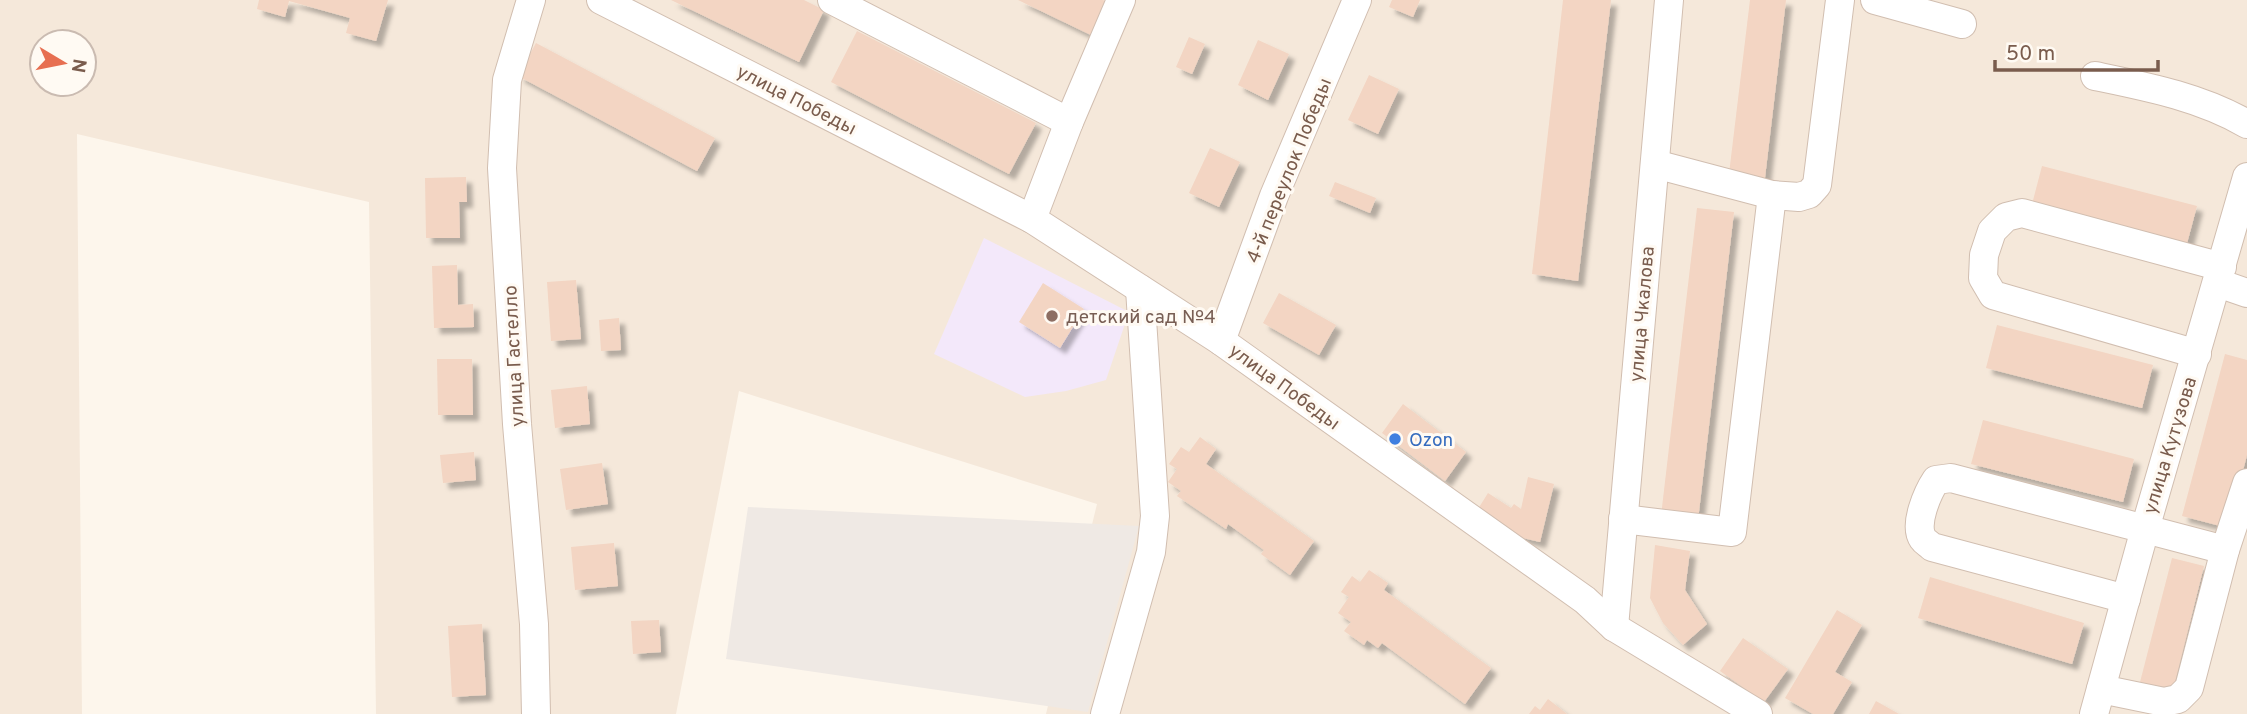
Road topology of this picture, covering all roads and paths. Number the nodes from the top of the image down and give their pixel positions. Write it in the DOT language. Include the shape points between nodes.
graph roads {
  1 [pos="531,0"];
  2 [pos="601,0"];
  3 [pos="832,0"];
  4 [pos="1121,0"];
  5 [pos="1357,0"];
  6 [pos="1669,0"];
  7 [pos="1840,0"];
  8 [pos="1875,0"];
  9 [pos="1962,24"];
  10 [pos="2095,76"];
  11 [pos="1069,122"];
  12 [pos="2247,124"];
  13 [pos="1655,163"];
  14 [pos="2247,177"];
  15 [pos="1772,195"];
  16 [pos="1032,219"];
  17 [pos="2220,275"];
  18 [pos="1140,289"];
  19 [pos="2247,293"];
  20 [pos="1222,341"];
  21 [pos="2197,354"];
  22 [pos="2247,483"];
  23 [pos="1623,519"];
  24 [pos="2145,529"];
  25 [pos="2225,550"];
  26 [pos="2126,599"];
  27 [pos="1614,627"];
  28 [pos="2098,701"];
  29 [pos="536,714"];
  30 [pos="1105,714"];
  31 [pos="1758,714"];
  1 -- 29 [label="street, улица Гастелло" via="508,80 502,168 534,624"];
  2 -- 16 [label="street, улица Победы"];
  3 -- 11 [label="street"];
  4 -- 11 [label="street"];
  5 -- 20 [label="street, 4-й переулок Победы" via="1274,196"];
  6 -- 13 [label="street, улица Чкалова"];
  7 -- 15 [label="street" via="1817,185 1799,197"];
  8 -- 9 [label="street"];
  10 -- 12 [label="street" via="2176,94"];
  11 -- 16 [label="street"];
  13 -- 15 [label="street"];
  13 -- 23 [label="street, улица Чкалова"];
  14 -- 17 [label="street, улица Кутузова"];
  15 -- 23 [label="street" via="1732,532"];
  16 -- 18 [label="street, улица Победы"];
  17 -- 19 [label="street"];
  17 -- 21 [label="street, улица Кутузова"];
  17 -- 21 [label="street" via="2022,213 2006,217 1992,231 1984,255 1983,278 1993,295"];
  18 -- 20 [label="street, улица Победы"];
  18 -- 30 [label="street" via="1156,516 1151,552"];
  20 -- 27 [label="street, улица Победы" via="1585,600"];
  21 -- 24 [label="street, улица Кутузова"];
  22 -- 25 [label="street"];
  23 -- 27 [label="street, улица Чкалова"];
  24 -- 25 [label="street"];
  24 -- 26 [label="street, улица Кутузова"];
  24 -- 26 [label="street" via="1951,478 1936,480 1927,494 1920,527 1922,539 1932,547"];
  25 -- 28 [label="street" via="2189,688 2178,699 2164,702"];
  26 -- 28 [label="street, улица Кутузова"];
  27 -- 31 [label="street, улица Победы"];
}
